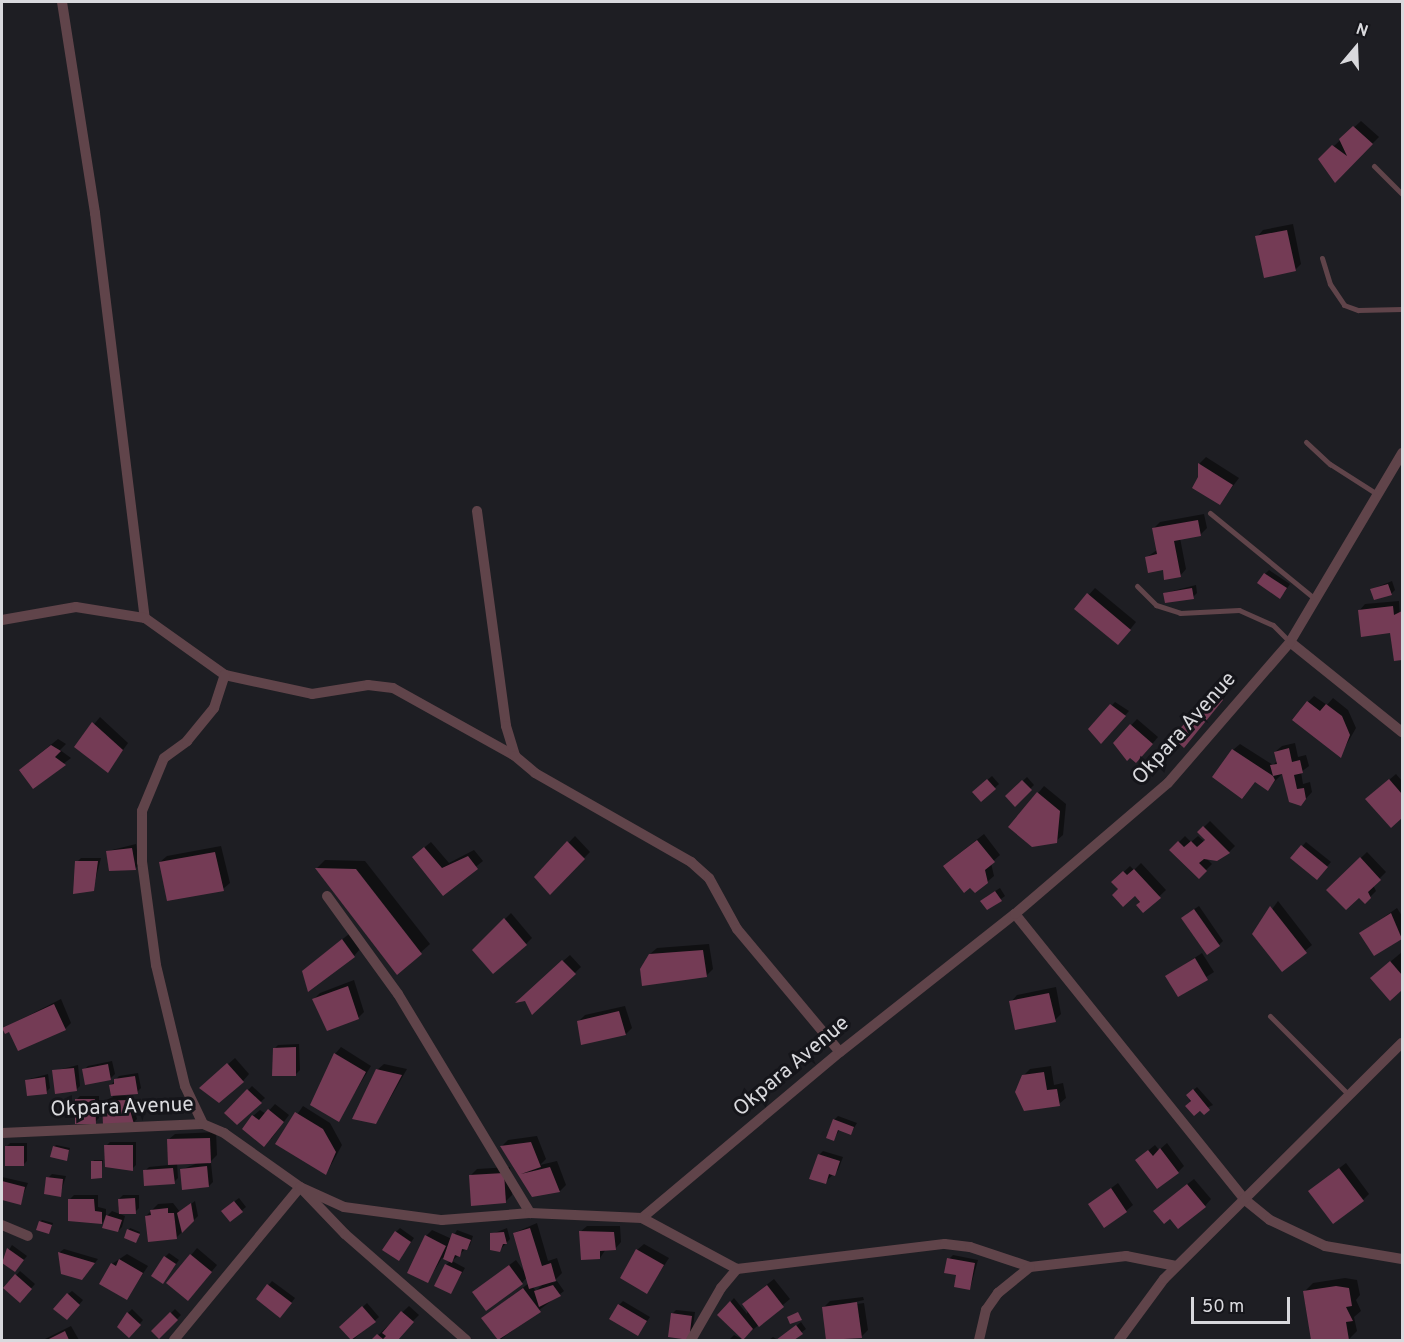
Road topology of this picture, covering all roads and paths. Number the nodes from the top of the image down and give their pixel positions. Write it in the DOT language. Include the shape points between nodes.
graph roads {
  1 [pos="62,2"];
  2 [pos="1374,166"];
  3 [pos="1402,194"];
  4 [pos="1322,258"];
  5 [pos="1402,309"];
  6 [pos="1306,442"];
  7 [pos="1402,453"];
  8 [pos="1378,494"];
  9 [pos="477,511"];
  10 [pos="1210,513"];
  11 [pos="1137,586"];
  12 [pos="1315,600"];
  13 [pos="145,618"];
  14 [pos="2,620"];
  15 [pos="1290,642"];
  16 [pos="225,675"];
  17 [pos="1402,732"];
  18 [pos="515,756"];
  19 [pos="327,896"];
  20 [pos="1015,914"];
  21 [pos="1270,1016"];
  22 [pos="1402,1043"];
  23 [pos="840,1052"];
  24 [pos="1349,1095"];
  25 [pos="203,1124"];
  26 [pos="2,1133"];
  27 [pos="300,1187"];
  28 [pos="1244,1199"];
  29 [pos="530,1213"];
  30 [pos="642,1218"];
  31 [pos="2,1225"];
  32 [pos="28,1236"];
  33 [pos="1402,1258"];
  34 [pos="1030,1266"];
  35 [pos="1176,1266"];
  36 [pos="737,1269"];
  37 [pos="174,1341"];
  38 [pos="466,1341"];
  39 [pos="692,1341"];
  40 [pos="979,1341"];
  41 [pos="1119,1341"];
  1 -- 13 [label="street" via="95,213"];
  2 -- 3 [label="lane"];
  4 -- 5 [label="lane" via="1330,284 1344,304 1358,310"];
  6 -- 8 [label="lane" via="1330,464"];
  7 -- 8 [label="street, Okpara Avenue"];
  8 -- 12 [label="street, Okpara Avenue"];
  9 -- 18 [label="street" via="506,726"];
  10 -- 12 [label="lane"];
  11 -- 15 [label="lane" via="1156,604 1180,613 1239,610 1273,625"];
  12 -- 15 [label="street, Okpara Avenue"];
  13 -- 14 [label="street" via="76,607"];
  13 -- 16 [label="street"];
  15 -- 17 [label="street"];
  15 -- 20 [label="street, Okpara Avenue" via="1168,783"];
  16 -- 18 [label="street" via="312,694 368,685 393,688"];
  16 -- 25 [label="street" via="214,708 188,741 164,758 142,811 142,861 156,965 185,1086"];
  18 -- 23 [label="street" via="535,773 691,862 709,878 737,929"];
  19 -- 29 [label="street" via="399,994"];
  20 -- 23 [label="street, Okpara Avenue"];
  20 -- 28 [label="street"];
  21 -- 24 [label="lane"];
  22 -- 24 [label="street"];
  23 -- 30 [label="street, Okpara Avenue"];
  24 -- 28 [label="street"];
  25 -- 26 [label="street, Okpara Avenue"];
  25 -- 27 [label="street, Okpara Avenue" via="224,1133"];
  27 -- 29 [label="street, Okpara Avenue" via="344,1207 442,1220"];
  27 -- 37 [label="street"];
  27 -- 38 [label="street" via="345,1234"];
  28 -- 33 [label="street" via="1270,1220 1325,1246"];
  28 -- 35 [label="street"];
  29 -- 30 [label="street, Okpara Avenue"];
  30 -- 36 [label="street"];
  31 -- 32 [label="street"];
  34 -- 35 [label="street" via="1126,1256"];
  34 -- 36 [label="street" via="970,1247 945,1244"];
  34 -- 40 [label="street" via="998,1293 986,1310"];
  35 -- 41 [label="street"];
  36 -- 39 [label="street" via="721,1288"];
}
